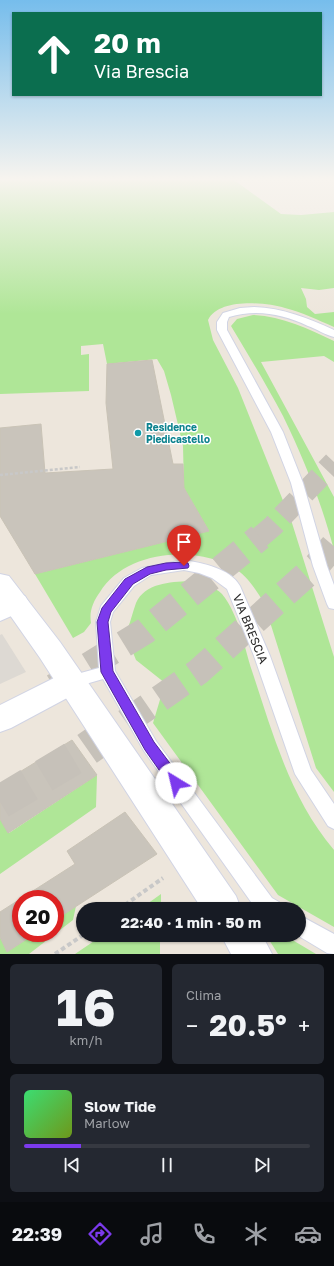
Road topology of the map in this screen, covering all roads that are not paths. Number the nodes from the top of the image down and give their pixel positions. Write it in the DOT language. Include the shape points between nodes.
graph roads {
  1 [pos="334,334"];
  2 [pos="5,599"];
  3 [pos="334,604"];
  4 [pos="107,672"];
  5 [pos="72,682"];
  6 [pos="0,719"];
  7 [pos="334,820"];
  8 [pos="218,902"];
  9 [pos="263,902"];
  10 [pos="306,929"];
  11 [pos="245,942"];
  12 [pos="334,946"];
  13 [pos="253,954"];
  1 -- 3 [label="lane" via="294,316 275,311 244,310 226,315 222,322 222,330 277,432 297,483 320,566"];
  2 -- 5 [label="street"];
  4 -- 5 [label="lane"];
  4 -- 7 [label="lane, VIA BRESCIA" via="103,622 106,610 129,582 147,571 166,567 202,568 217,574 233,586 262,656 304,774"];
  4 -- 9 [label="lane" via="150,746"];
  5 -- 6 [label="street"];
  5 -- 8 [label="street"];
  10 -- 12 [label="lane"];
  11 -- 13 [label="street"];
}
